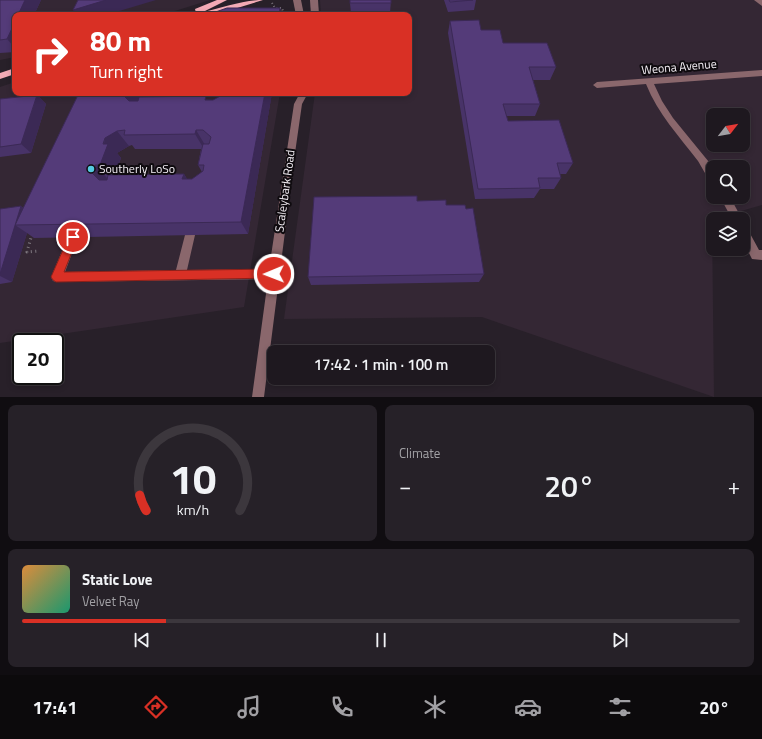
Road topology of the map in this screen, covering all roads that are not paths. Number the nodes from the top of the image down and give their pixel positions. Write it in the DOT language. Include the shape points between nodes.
graph roads {
  1 [pos="223,0"];
  2 [pos="259,0"];
  3 [pos="297,0"];
  4 [pos="314,0"];
  5 [pos="758,0"];
  6 [pos="762,4"];
  7 [pos="200,12"];
  8 [pos="210,12"];
  9 [pos="300,12"];
  10 [pos="315,12"];
  11 [pos="12,72"];
  12 [pos="762,73"];
  13 [pos="0,76"];
  14 [pos="650,82"];
  15 [pos="597,85"];
  16 [pos="297,96"];
  17 [pos="302,96"];
  18 [pos="298,104"];
  19 [pos="706,165"];
  20 [pos="190,235"];
  21 [pos="73,237"];
  22 [pos="750,242"];
  23 [pos="759,255"];
  24 [pos="274,274"];
  25 [pos="180,275"];
  26 [pos="258,397"];
  1 -- 7 [label="main road"];
  2 -- 8 [label="main road"];
  3 -- 9 [label="street"];
  4 -- 10 [label="street"];
  5 -- 6 [label="street"];
  11 -- 13 [label="main road"];
  12 -- 14 [label="street, Weona Avenue"];
  14 -- 15 [label="street, Weona Avenue"];
  14 -- 19 [label="street" via="655,97"];
  16 -- 18 [label="street, Scaleybark Road"];
  17 -- 18 [label="street, Scaleybark Road"];
  18 -- 24 [label="street, Scaleybark Road"];
  20 -- 25 [label="street"];
  21 -- 25 [label="street" via="56,277"];
  22 -- 23 [label="street"];
  24 -- 25 [label="street"];
  24 -- 26 [label="street, Scaleybark Road"];
}
